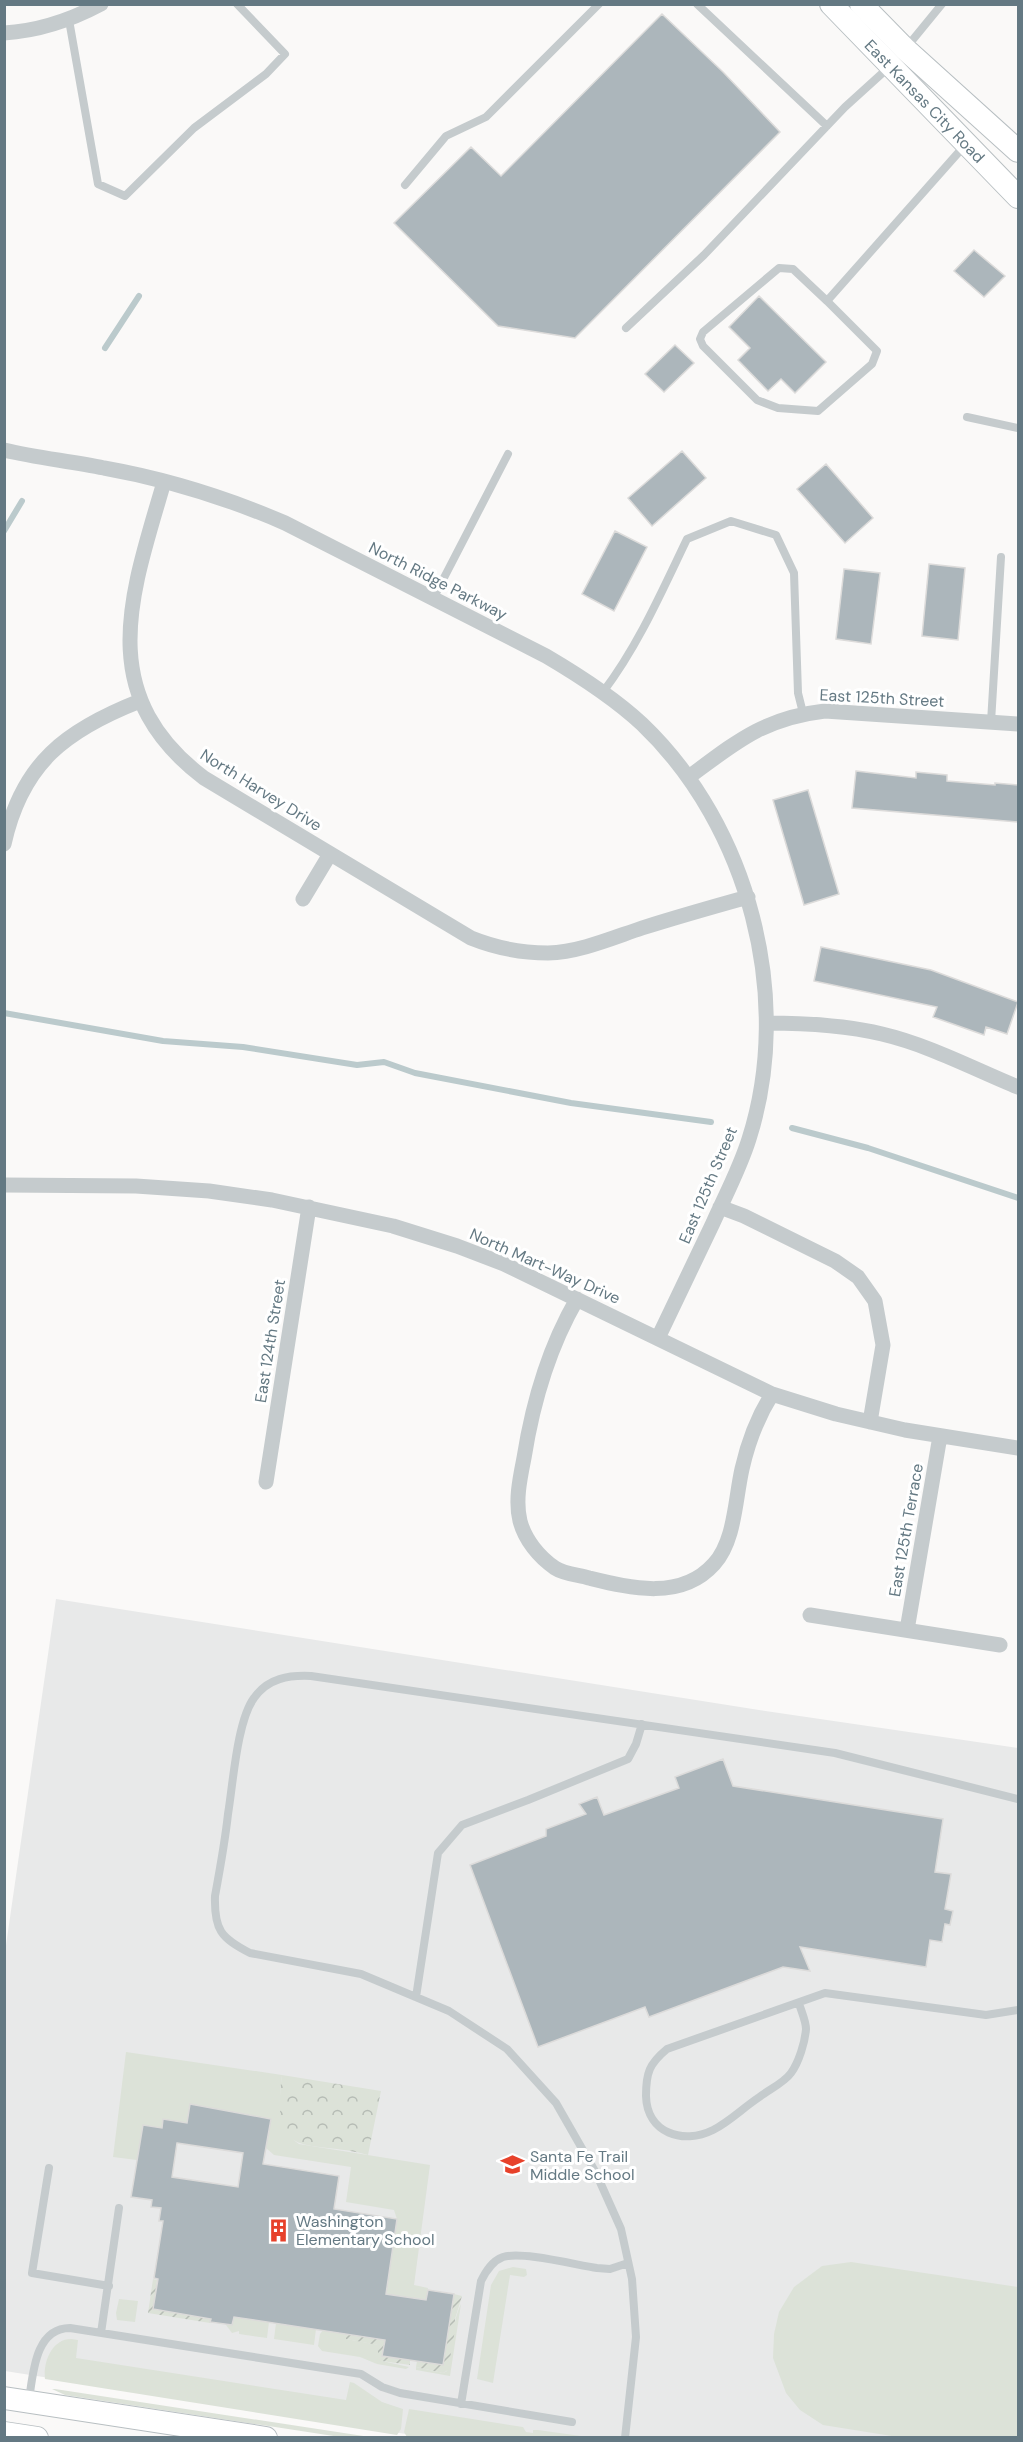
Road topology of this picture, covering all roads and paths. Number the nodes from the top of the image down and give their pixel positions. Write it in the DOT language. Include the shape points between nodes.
graph roads {
  1 [pos="101,4"];
  2 [pos="237,4"];
  3 [pos="599,4"];
  4 [pos="697,4"];
  5 [pos="831,4"];
  6 [pos="861,4"];
  7 [pos="942,4"];
  8 [pos="69,20"];
  9 [pos="4,33"];
  10 [pos="899,57"];
  11 [pos="827,126"];
  12 [pos="967,143"];
  13 [pos="1018,151"];
  14 [pos="405,185"];
  15 [pos="1018,197"];
  16 [pos="826,301"];
  17 [pos="626,328"];
  18 [pos="967,417"];
  19 [pos="1018,428"];
  20 [pos="4,450"];
  21 [pos="508,454"];
  22 [pos="164,482"];
  23 [pos="1001,557"];
  24 [pos="433,599"];
  25 [pos="603,692"];
  26 [pos="140,701"];
  27 [pos="803,714"];
  28 [pos="991,722"];
  29 [pos="1018,724"];
  30 [pos="689,777"];
  31 [pos="4,844"];
  32 [pos="330,854"];
  33 [pos="748,897"];
  34 [pos="303,899"];
  35 [pos="768,1023"];
  36 [pos="1018,1087"];
  37 [pos="4,1185"];
  38 [pos="309,1207"];
  39 [pos="720,1207"];
  40 [pos="577,1299"];
  41 [pos="658,1338"];
  42 [pos="772,1394"];
  43 [pos="870,1422"];
  44 [pos="940,1436"];
  45 [pos="1018,1448"];
  46 [pos="266,1482"];
  47 [pos="810,1615"];
  48 [pos="907,1630"];
  49 [pos="1000,1645"];
  50 [pos="642,1724"];
  51 [pos="1018,1799"];
  52 [pos="416,1997"];
  53 [pos="799,2003"];
  54 [pos="1018,2010"];
  55 [pos="49,2169"];
  56 [pos="119,2208"];
  57 [pos="628,2263"];
  58 [pos="109,2286"];
  59 [pos="101,2333"];
  60 [pos="4,2398"];
  61 [pos="29,2402"];
  62 [pos="461,2404"];
  63 [pos="572,2422"];
  64 [pos="4,2433"];
  65 [pos="37,2438"];
  66 [pos="266,2438"];
  67 [pos="626,2438"];
  1 -- 8 [label="street"];
  2 -- 8 [label="lane" via="285,54 266,74 194,128 125,196 98,184"];
  3 -- 14 [label="lane" via="486,117 446,136"];
  4 -- 11 [label="lane"];
  5 -- 10 [label="main road, East Kansas City Road"];
  6 -- 10 [label="main road, East Kansas City Road"];
  7 -- 10 [label="lane"];
  8 -- 9 [label="street"];
  10 -- 11 [label="lane"];
  10 -- 12 [label="main road, East Kansas City Road"];
  10 -- 13 [label="main road, East Kansas City Road"];
  11 -- 17 [label="lane" via="704,255"];
  12 -- 15 [label="main road, East Kansas City Road"];
  12 -- 16 [label="lane"];
  16 -- 16 [label="lane" via="877,351 873,364 818,411 778,408 757,400 700,339 703,332 779,268 793,269"];
  18 -- 19 [label="lane"];
  20 -- 22 [label="street, North Ridge Parkway"];
  21 -- 24 [label="lane"];
  22 -- 24 [label="street, North Ridge Parkway" via="285,523"];
  22 -- 26 [label="street, North Harvey Drive" via="129,626"];
  23 -- 28 [label="lane"];
  24 -- 25 [label="street, North Ridge Parkway" via="546,656"];
  25 -- 27 [label="lane" via="657,603 687,539 732,521 776,535 794,573 798,693"];
  25 -- 30 [label="street, North Ridge Parkway" via="643,725"];
  26 -- 31 [label="street" via="100,717 55,748 34,771 20,796"];
  26 -- 32 [label="street, North Harvey Drive" via="163,739 186,764"];
  27 -- 28 [label="street, East 125th Street" via="825,711"];
  27 -- 30 [label="street, East 125th Street" via="760,728"];
  28 -- 29 [label="street, East 125th Street"];
  30 -- 33 [label="street, North Ridge Parkway" via="726,841"];
  32 -- 33 [label="street, North Harvey Drive" via="471,938 514,951 571,950"];
  32 -- 34 [label="street, North Harvey Drive"];
  33 -- 35 [label="street, East 125th Street"];
  35 -- 36 [label="street" via="831,1025 882,1034"];
  35 -- 39 [label="street, East 125th Street" via="759,1101 749,1139"];
  37 -- 38 [label="street, North Mart-Way Drive" via="209,1191"];
  38 -- 40 [label="street, North Mart-Way Drive" via="393,1226 457,1246"];
  38 -- 46 [label="street, East 124th Street"];
  39 -- 41 [label="street, East 125th Street"];
  39 -- 43 [label="street" via="835,1261 858,1277 875,1301 883,1345"];
  40 -- 41 [label="street, North Mart-Way Drive"];
  40 -- 42 [label="street" via="546,1363 519,1484 520,1522 534,1550 556,1569 619,1585 663,1589 689,1583 713,1565 726,1546 754,1426"];
  41 -- 42 [label="street, North Mart-Way Drive"];
  42 -- 43 [label="street, North Mart-Way Drive"];
  43 -- 44 [label="street, North Mart-Way Drive"];
  44 -- 45 [label="street, North Mart-Way Drive"];
  44 -- 48 [label="street, East 125th Terrace"];
  47 -- 48 [label="street"];
  48 -- 49 [label="street"];
  50 -- 51 [label="lane" via="835,1753"];
  50 -- 52 [label="lane" via="628,1759 462,1825 438,1853"];
  50 -- 52 [label="lane" via="311,1676 276,1679 254,1698 239,1746 215,1896 214,1916 220,1933 250,1953 361,1974"];
  52 -- 57 [label="lane" via="449,2011 507,2049 556,2103 596,2173 621,2229"];
  53 -- 53 [label="lane" via="667,2049 652,2061 646,2104 658,2128 682,2137 713,2130 791,2074 806,2028"];
  53 -- 54 [label="lane" via="825,1994 986,2015"];
  55 -- 58 [label="lane" via="32,2273"];
  56 -- 58 [label="lane"];
  57 -- 62 [label="lane" via="610,2269 515,2255 501,2258 489,2267 481,2281"];
  57 -- 67 [label="lane" via="636,2337"];
  58 -- 59 [label="lane"];
  59 -- 61 [label="lane" via="63,2328 50,2335 39,2352"];
  59 -- 62 [label="lane" via="360,2374 390,2391"];
  60 -- 61 [label="main road"];
  61 -- 66 [label="main road"];
  62 -- 63 [label="lane"];
  64 -- 65 [label="main road"];
}
